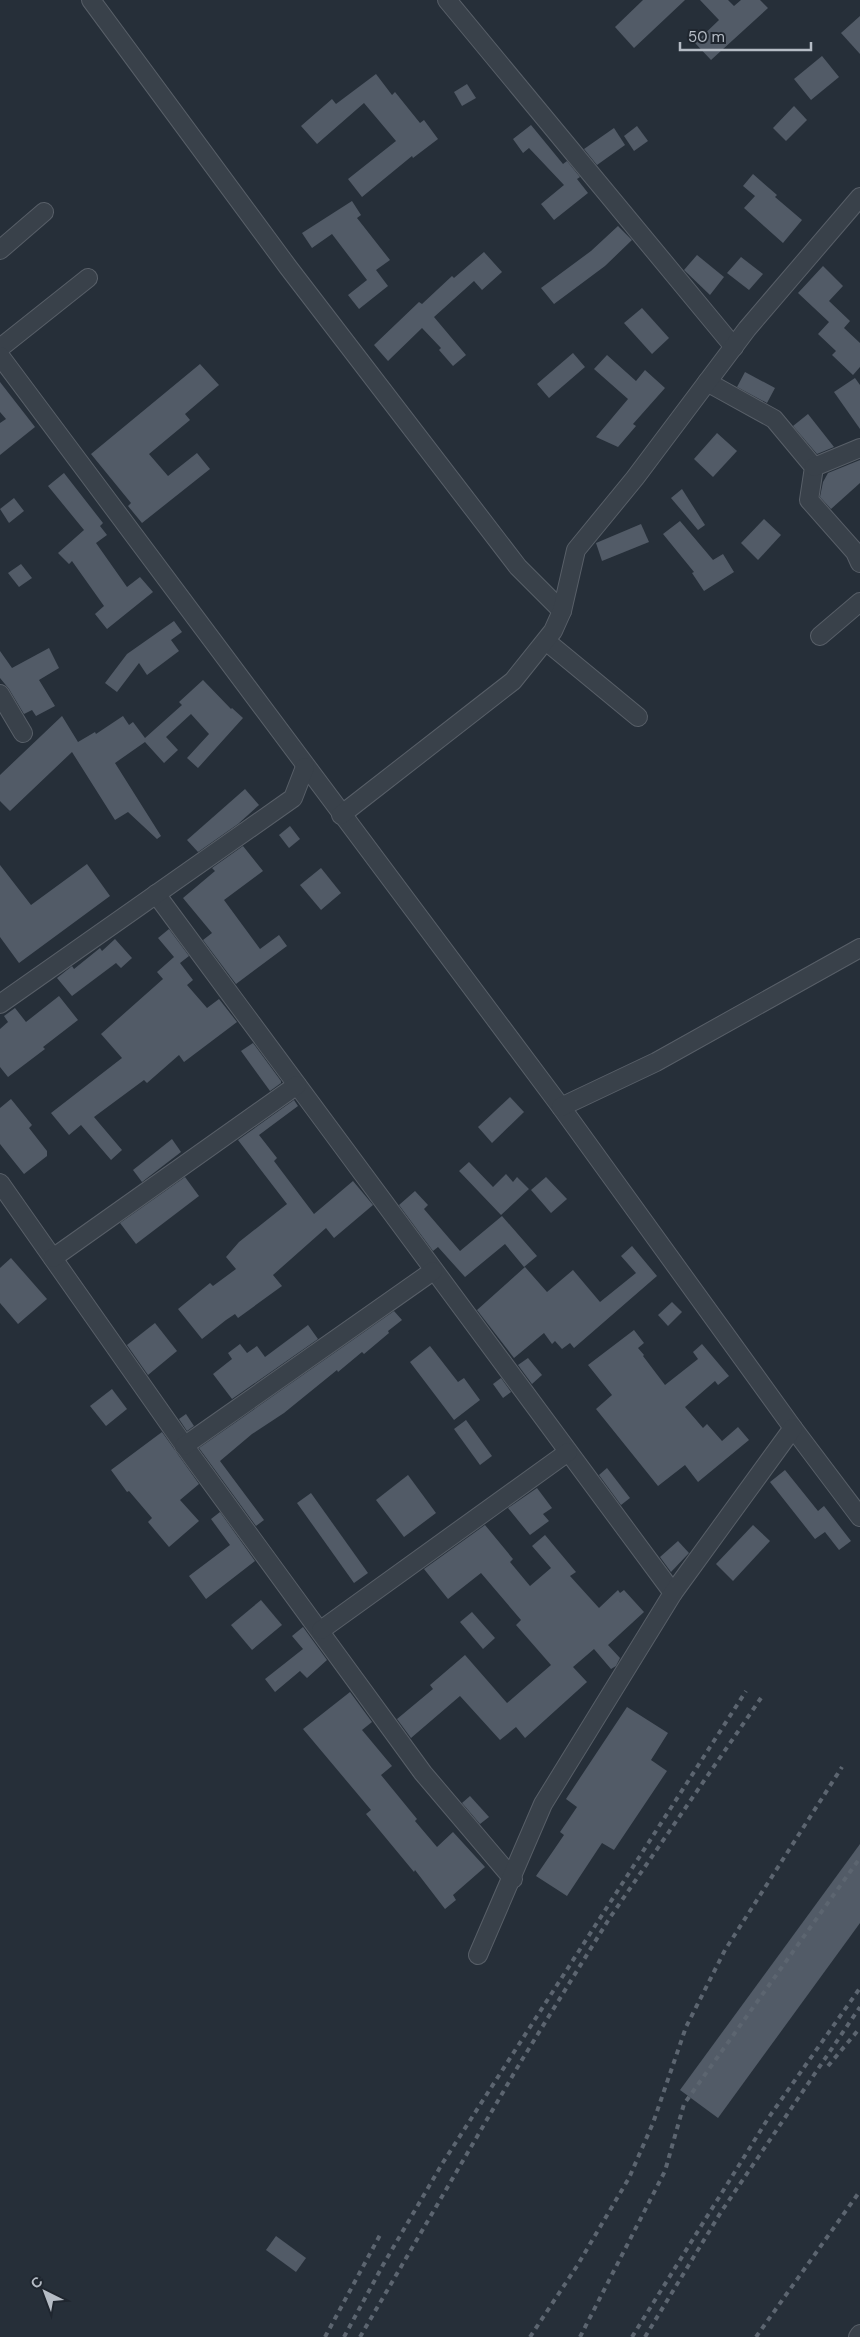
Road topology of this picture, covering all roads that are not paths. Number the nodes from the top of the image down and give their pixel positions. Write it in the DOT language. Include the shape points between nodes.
graph roads {
  1 [pos="91,0"];
  2 [pos="452,2"];
  3 [pos="860,197"];
  4 [pos="44,212"];
  5 [pos="0,250"];
  6 [pos="88,278"];
  7 [pos="734,347"];
  8 [pos="0,348"];
  9 [pos="0,356"];
  10 [pos="707,382"];
  11 [pos="860,448"];
  12 [pos="814,467"];
  13 [pos="860,563"];
  14 [pos="860,602"];
  15 [pos="562,611"];
  16 [pos="820,636"];
  17 [pos="546,641"];
  18 [pos="0,694"];
  19 [pos="638,717"];
  20 [pos="23,733"];
  21 [pos="305,767"];
  22 [pos="341,815"];
  23 [pos="156,894"];
  24 [pos="860,948"];
  25 [pos="0,1004"];
  26 [pos="296,1085"];
  27 [pos="561,1107"];
  28 [pos="0,1183"];
  29 [pos="53,1258"];
  30 [pos="433,1271"];
  31 [pos="793,1428"];
  32 [pos="184,1446"];
  33 [pos="568,1452"];
  34 [pos="860,1517"];
  35 [pos="673,1593"];
  36 [pos="320,1630"];
  37 [pos="513,1879"];
  38 [pos="478,1955"];
  1 -- 15 [label="street" via="288,268 518,567"];
  2 -- 7 [label="street"];
  3 -- 7 [label="street"];
  4 -- 5 [label="street"];
  6 -- 8 [label="street"];
  7 -- 10 [label="street"];
  9 -- 21 [label="street"];
  10 -- 12 [label="street" via="774,418"];
  10 -- 15 [label="street" via="576,550"];
  11 -- 12 [label="street"];
  12 -- 13 [label="street" via="809,500 855,552"];
  14 -- 16 [label="street"];
  15 -- 17 [label="street"];
  17 -- 19 [label="street"];
  17 -- 22 [label="street" via="513,681"];
  18 -- 20 [label="street"];
  21 -- 22 [label="street"];
  21 -- 23 [label="street" via="293,798"];
  22 -- 27 [label="street"];
  23 -- 25 [label="street"];
  23 -- 26 [label="street"];
  24 -- 27 [label="street" via="656,1062"];
  26 -- 29 [label="street"];
  26 -- 30 [label="street"];
  27 -- 31 [label="street"];
  28 -- 29 [label="street"];
  29 -- 32 [label="street"];
  30 -- 32 [label="street"];
  30 -- 33 [label="street"];
  31 -- 34 [label="street"];
  31 -- 35 [label="street"];
  32 -- 36 [label="street"];
  33 -- 35 [label="street"];
  33 -- 36 [label="street"];
  35 -- 37 [label="street" via="543,1804"];
  36 -- 37 [label="street" via="423,1773"];
  37 -- 38 [label="street"];
}
